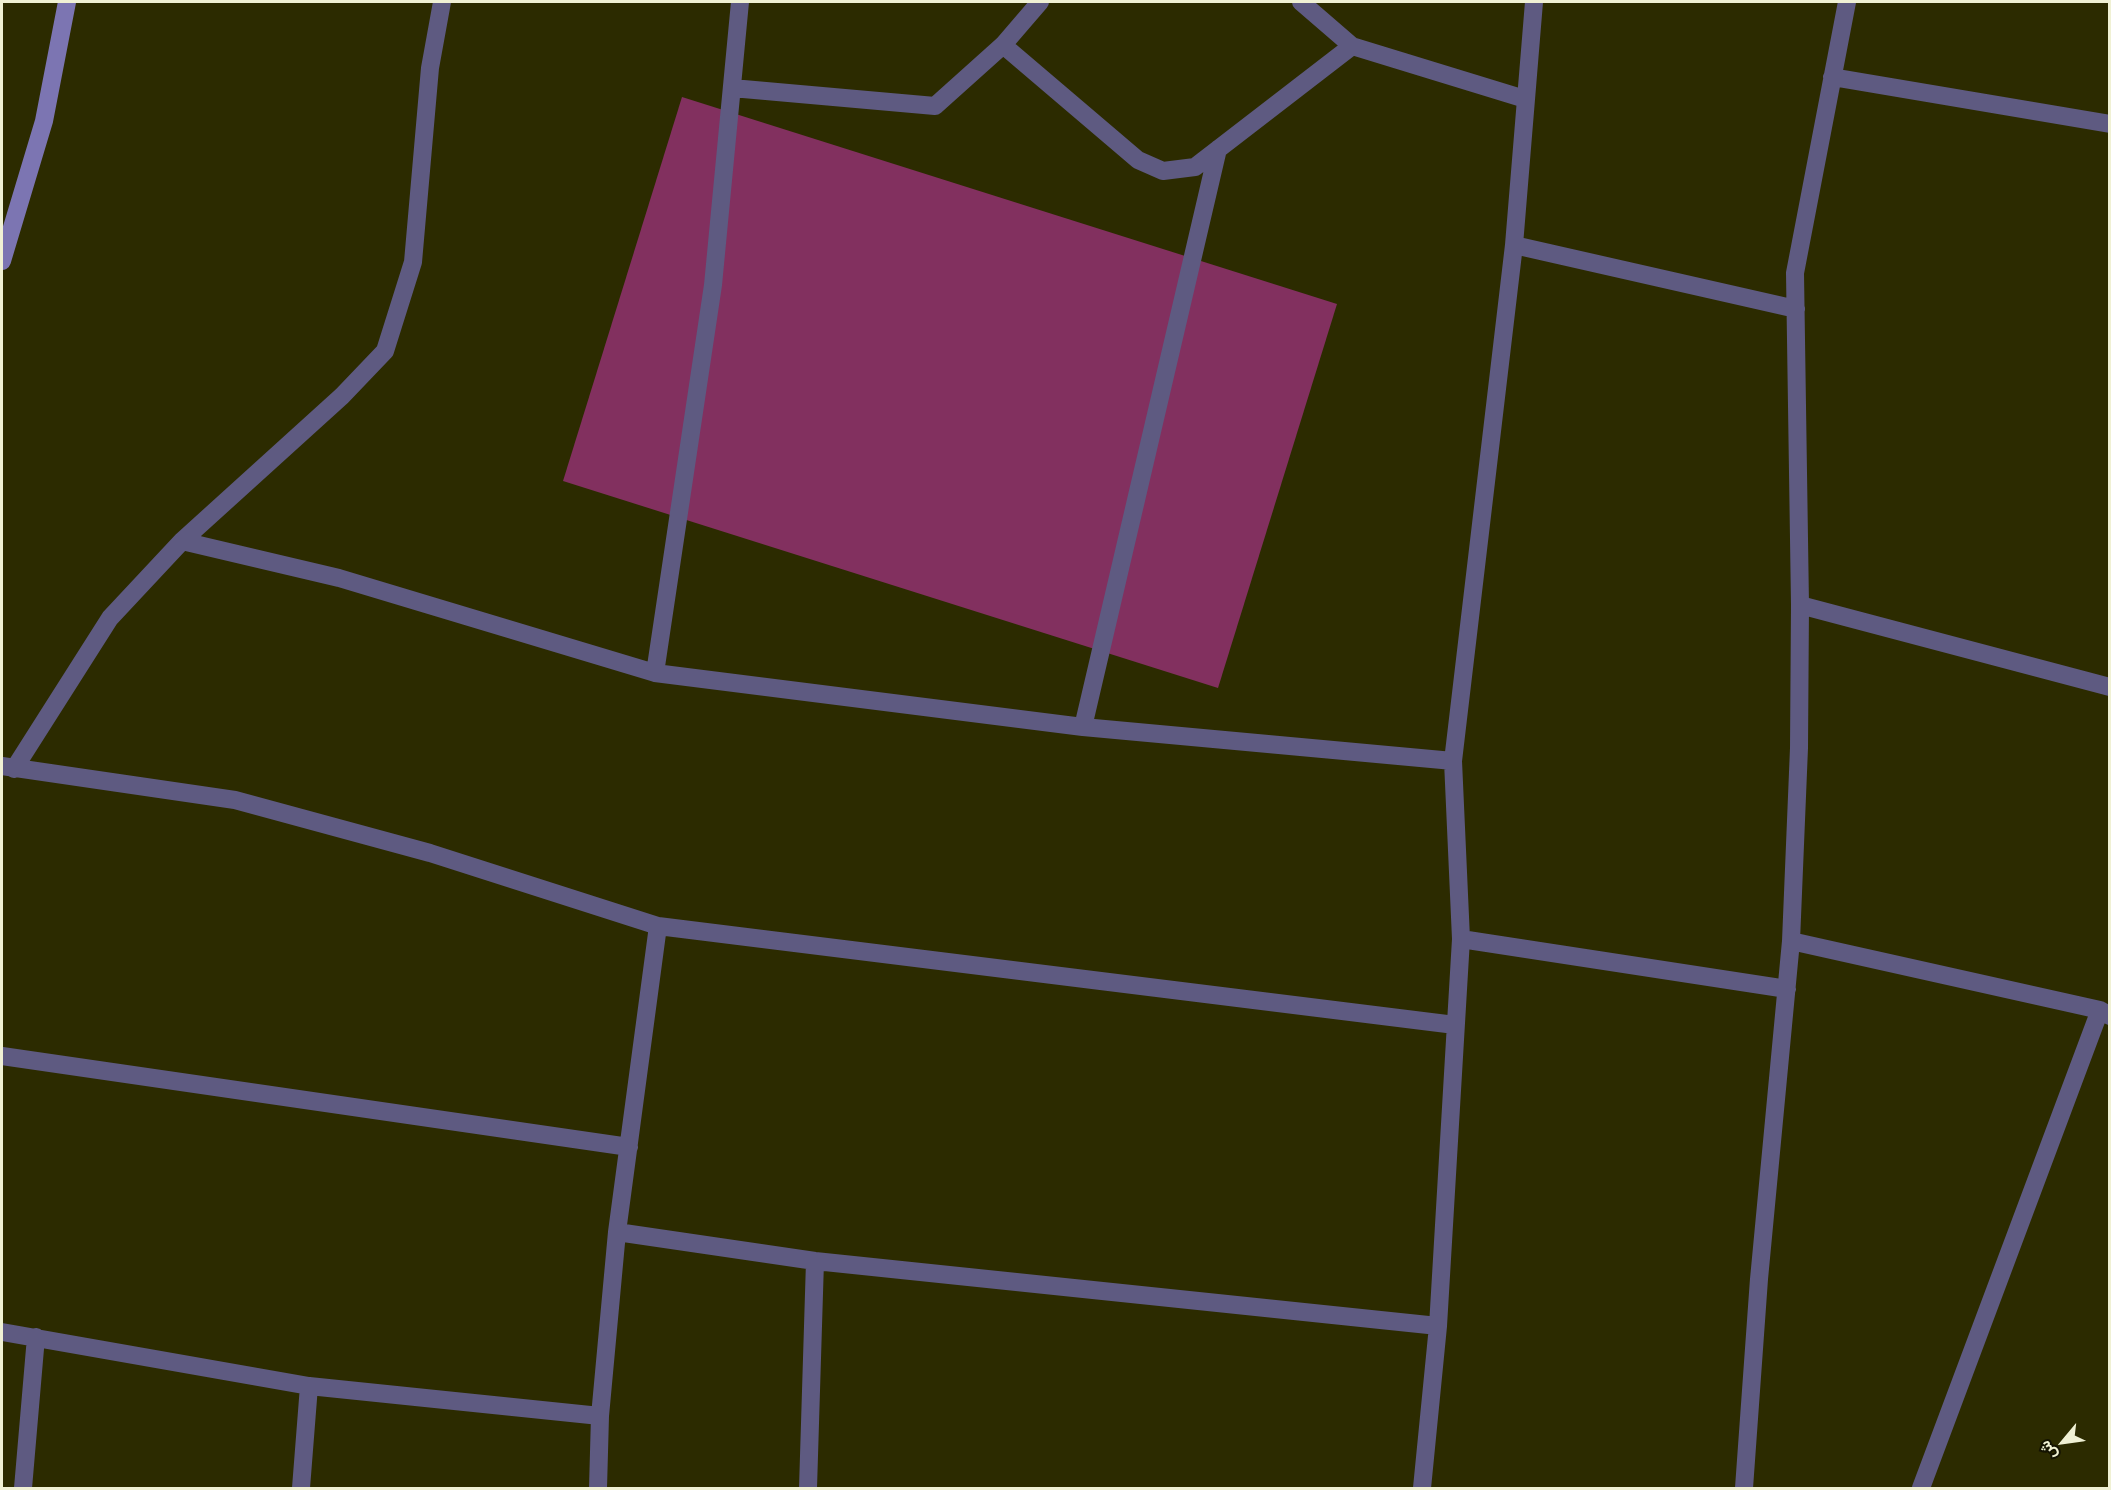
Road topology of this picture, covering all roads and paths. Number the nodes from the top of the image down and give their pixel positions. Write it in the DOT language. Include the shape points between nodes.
graph roads {
  1 [pos="67,2"];
  2 [pos="442,2"];
  3 [pos="740,2"];
  4 [pos="1040,2"];
  5 [pos="1301,2"];
  6 [pos="1534,2"];
  7 [pos="1847,2"];
  8 [pos="1003,45"];
  9 [pos="1352,46"];
  10 [pos="1832,77"];
  11 [pos="732,88"];
  12 [pos="1525,99"];
  13 [pos="2109,124"];
  14 [pos="1218,149"];
  15 [pos="1514,245"];
  16 [pos="2,261"];
  17 [pos="1796,309"];
  18 [pos="182,541"];
  19 [pos="1800,605"];
  20 [pos="655,674"];
  21 [pos="2109,687"];
  22 [pos="1083,727"];
  23 [pos="1454,761"];
  24 [pos="8,767"];
  25 [pos="658,926"];
  26 [pos="1461,939"];
  27 [pos="1791,941"];
  28 [pos="1787,989"];
  29 [pos="2105,1013"];
  30 [pos="1455,1025"];
  31 [pos="2,1056"];
  32 [pos="629,1147"];
  33 [pos="616,1232"];
  34 [pos="815,1261"];
  35 [pos="1438,1326"];
  36 [pos="2,1332"];
  37 [pos="36,1337"];
  38 [pos="309,1386"];
  39 [pos="600,1416"];
  40 [pos="23,1488"];
  41 [pos="301,1488"];
  42 [pos="598,1488"];
  43 [pos="808,1488"];
  44 [pos="1422,1488"];
  45 [pos="1744,1488"];
  46 [pos="1921,1488"];
  1 -- 16 [label="street" via="44,121"];
  2 -- 18 [label="street" via="430,68 413,262 385,351 342,396"];
  3 -- 11 [label="street"];
  4 -- 8 [label="street"];
  5 -- 9 [label="street"];
  6 -- 12 [label="street"];
  7 -- 10 [label="street"];
  8 -- 11 [label="street" via="935,106"];
  8 -- 14 [label="street" via="1138,160 1163,171 1195,167"];
  9 -- 12 [label="street"];
  9 -- 14 [label="street"];
  10 -- 13 [label="street"];
  10 -- 17 [label="street" via="1795,273"];
  11 -- 20 [label="street" via="713,285"];
  12 -- 15 [label="street"];
  14 -- 22 [label="street"];
  15 -- 17 [label="street"];
  15 -- 23 [label="street"];
  17 -- 19 [label="street"];
  18 -- 20 [label="street" via="339,578"];
  18 -- 24 [label="street" via="110,618"];
  19 -- 21 [label="street"];
  19 -- 27 [label="street"];
  20 -- 22 [label="street"];
  22 -- 23 [label="street"];
  23 -- 26 [label="street"];
  24 -- 25 [label="street" via="235,800 430,853"];
  25 -- 30 [label="street"];
  25 -- 32 [label="street"];
  26 -- 28 [label="street"];
  26 -- 30 [label="street"];
  27 -- 28 [label="street"];
  27 -- 29 [label="street"];
  28 -- 45 [label="street"];
  29 -- 46 [label="street"];
  30 -- 35 [label="street"];
  31 -- 32 [label="street"];
  32 -- 33 [label="street"];
  33 -- 34 [label="street"];
  33 -- 39 [label="street"];
  34 -- 35 [label="street"];
  34 -- 43 [label="street"];
  35 -- 44 [label="street"];
  36 -- 37 [label="street"];
  37 -- 38 [label="street"];
  37 -- 40 [label="street"];
  38 -- 39 [label="street"];
  38 -- 41 [label="street"];
  39 -- 42 [label="street"];
}
